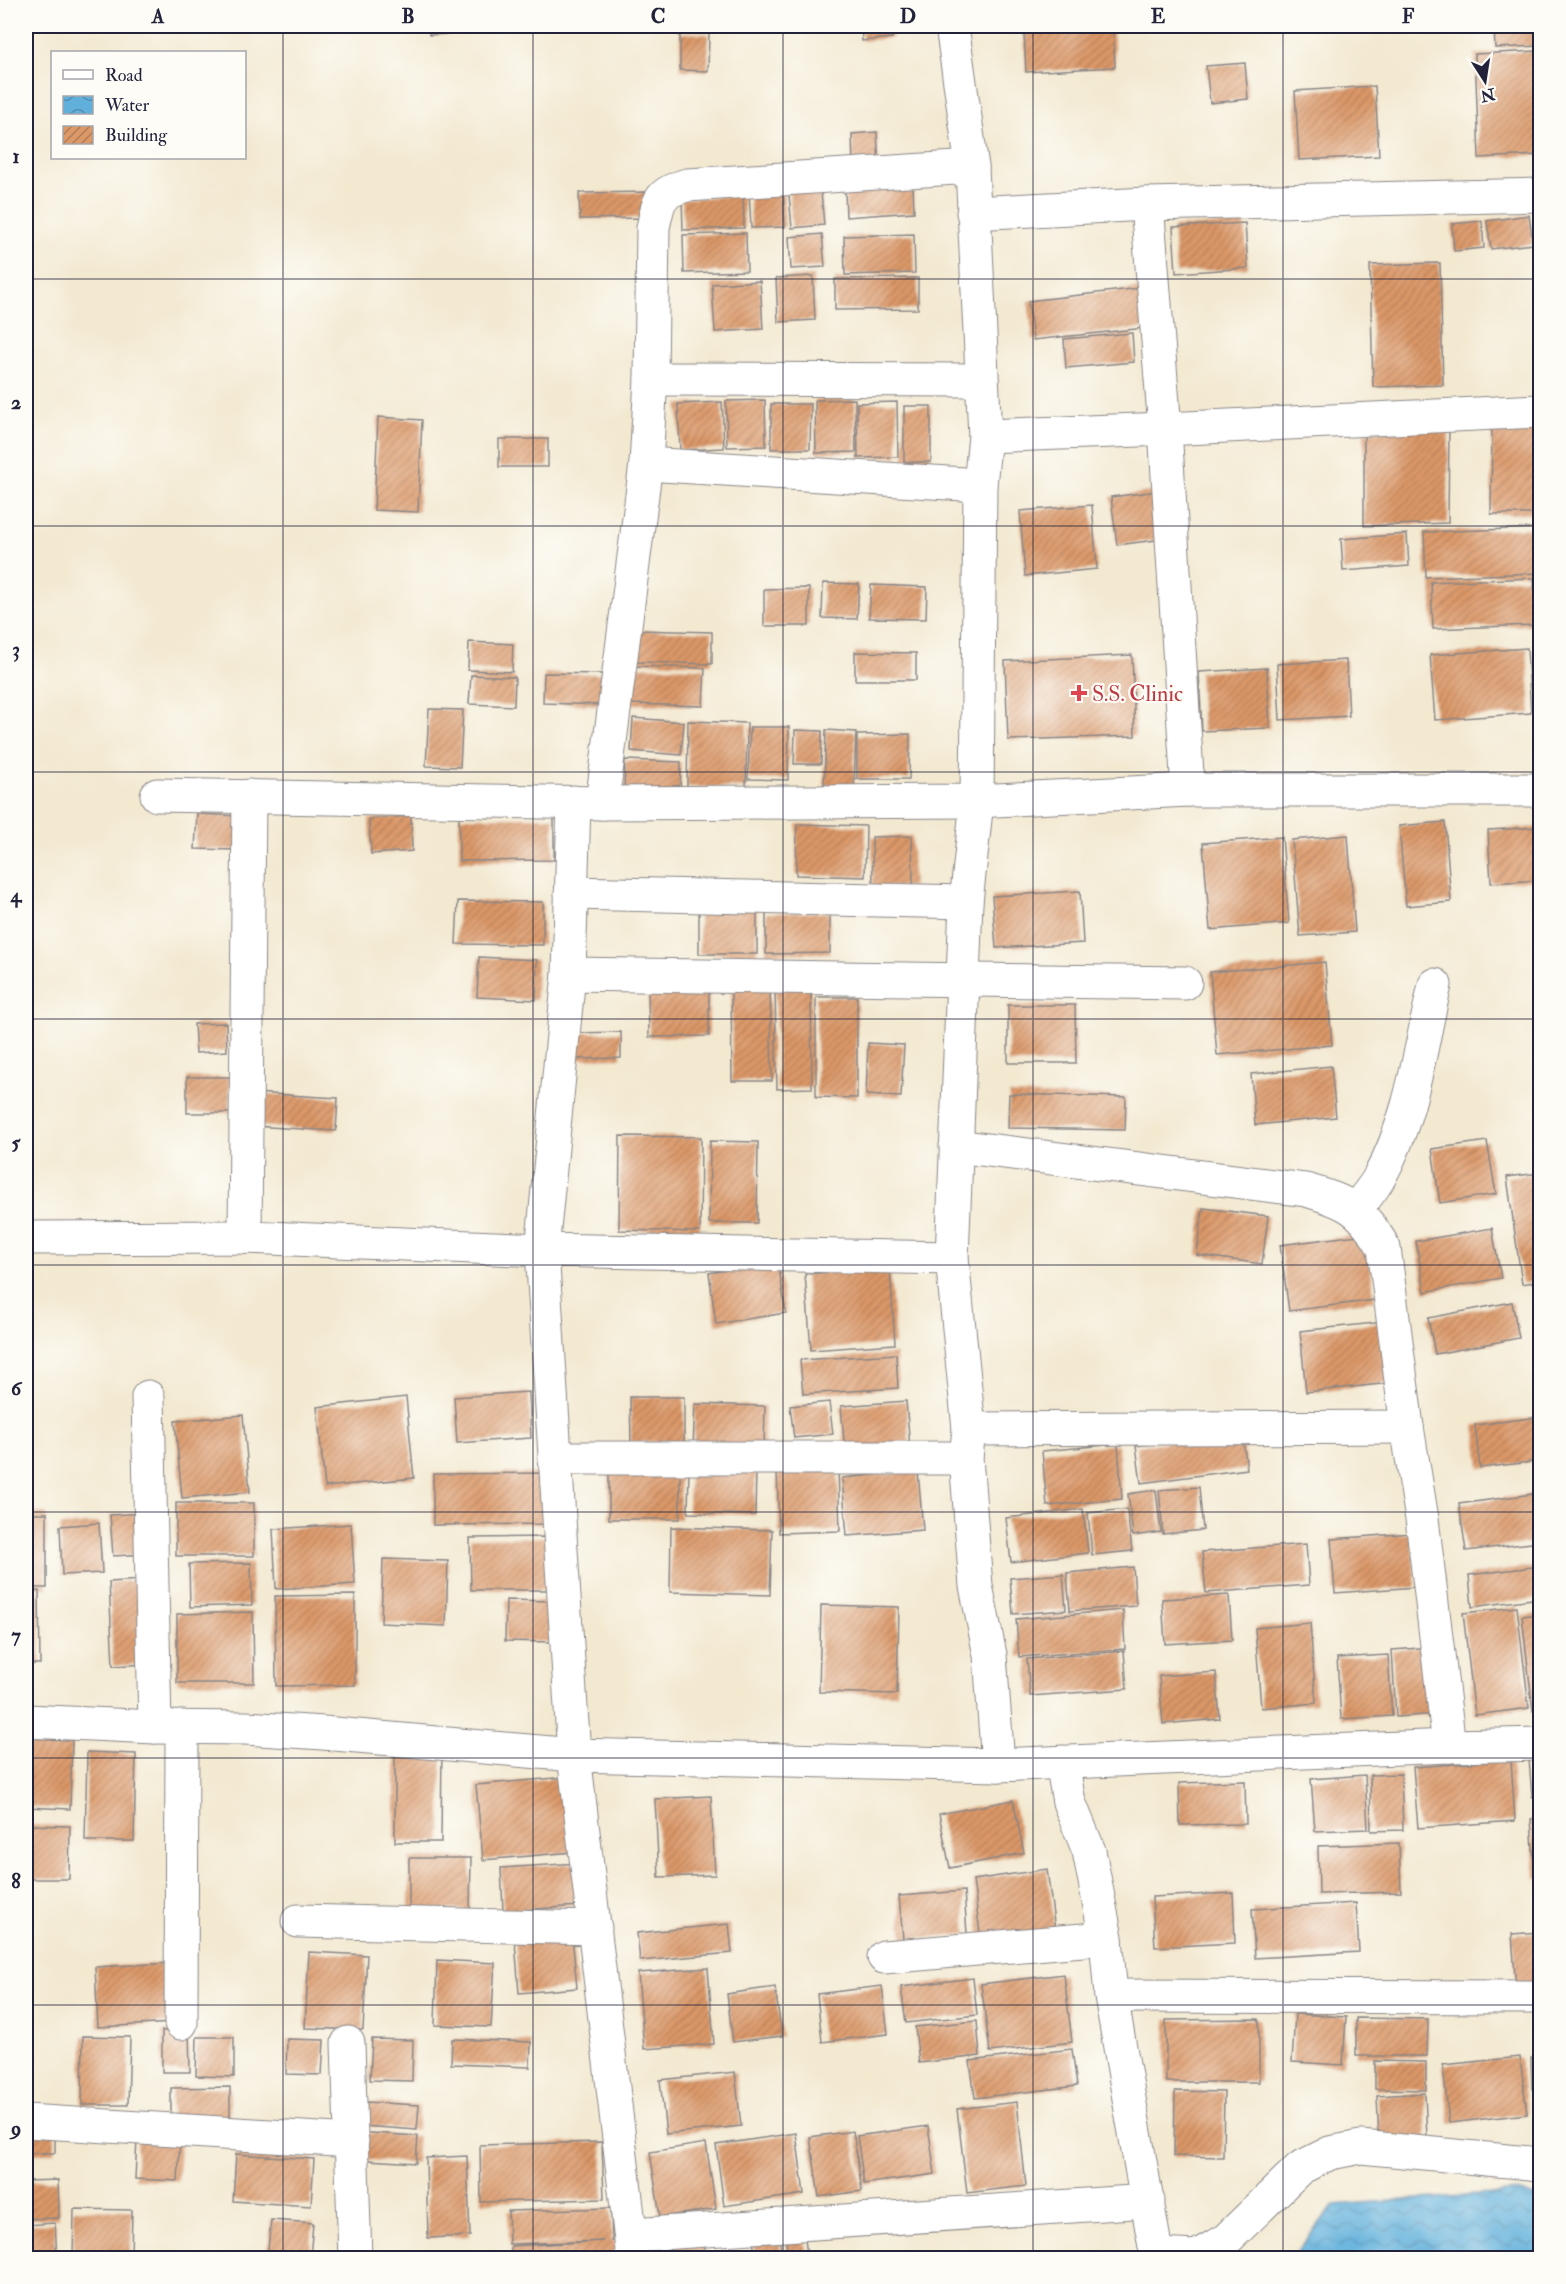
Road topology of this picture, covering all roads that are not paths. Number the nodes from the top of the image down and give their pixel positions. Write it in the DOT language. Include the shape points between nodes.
graph roads {
  1 [pos="952,26"];
  2 [pos="972,167"];
  3 [pos="1540,195"];
  4 [pos="1147,204"];
  5 [pos="973,213"];
  6 [pos="651,379"];
  7 [pos="981,380"];
  8 [pos="1540,411"];
  9 [pos="1166,429"];
  10 [pos="985,436"];
  11 [pos="646,464"];
  12 [pos="980,485"];
  13 [pos="1188,790"];
  14 [pos="1540,790"];
  15 [pos="157,795"];
  16 [pos="249,796"];
  17 [pos="977,801"];
  18 [pos="588,802"];
  19 [pos="571,893"];
  20 [pos="966,902"];
  21 [pos="569,974"];
  22 [pos="962,979"];
  23 [pos="1185,983"];
  24 [pos="1435,985"];
  25 [pos="956,1146"];
  26 [pos="1355,1210"];
  27 [pos="26,1238"];
  28 [pos="245,1238"];
  29 [pos="542,1250"];
  30 [pos="952,1258"];
  31 [pos="148,1397"];
  32 [pos="1407,1427"];
  33 [pos="968,1444"];
  34 [pos="555,1458"];
  35 [pos="26,1721"];
  36 [pos="169,1727"];
  37 [pos="1540,1744"];
  38 [pos="1449,1746"];
  39 [pos="574,1755"];
  40 [pos="1062,1762"];
  41 [pos="998,1765"];
  42 [pos="298,1921"];
  43 [pos="594,1928"];
  44 [pos="1106,1938"];
  45 [pos="884,1957"];
  46 [pos="1111,1996"];
  47 [pos="1540,1997"];
  48 [pos="182,2023"];
  49 [pos="348,2043"];
  50 [pos="26,2121"];
  51 [pos="351,2140"];
  52 [pos="1540,2164"];
  53 [pos="1148,2201"];
  54 [pos="632,2247"];
  55 [pos="1157,2257"];
  56 [pos="355,2259"];
  1 -- 2 [label="street"];
  2 -- 5 [label="street"];
  2 -- 6 [label="street" via="687,185 668,190 658,205 653,228"];
  3 -- 4 [label="street"];
  4 -- 5 [label="street"];
  4 -- 9 [label="street"];
  5 -- 7 [label="street"];
  6 -- 7 [label="street"];
  6 -- 11 [label="street"];
  7 -- 10 [label="street"];
  8 -- 9 [label="street"];
  9 -- 10 [label="street"];
  9 -- 13 [label="street"];
  10 -- 12 [label="street"];
  11 -- 12 [label="street"];
  11 -- 18 [label="street"];
  12 -- 17 [label="street"];
  13 -- 14 [label="street"];
  13 -- 17 [label="street"];
  15 -- 16 [label="street"];
  16 -- 18 [label="street"];
  16 -- 28 [label="street"];
  17 -- 18 [label="street"];
  17 -- 20 [label="street"];
  18 -- 19 [label="street"];
  19 -- 20 [label="street"];
  19 -- 21 [label="street"];
  20 -- 22 [label="street"];
  21 -- 22 [label="street"];
  21 -- 29 [label="street"];
  22 -- 23 [label="street"];
  22 -- 25 [label="street"];
  24 -- 26 [label="street" via="1405,1116 1379,1179"];
  25 -- 26 [label="street" via="1306,1190 1337,1199"];
  25 -- 30 [label="street"];
  26 -- 32 [label="street" via="1371,1225 1384,1248"];
  27 -- 28 [label="street"];
  28 -- 29 [label="street"];
  29 -- 30 [label="street"];
  29 -- 34 [label="street"];
  30 -- 33 [label="street"];
  31 -- 36 [label="street"];
  32 -- 33 [label="street"];
  32 -- 38 [label="street"];
  33 -- 34 [label="street"];
  33 -- 41 [label="street" via="976,1586 990,1655"];
  34 -- 39 [label="street"];
  35 -- 36 [label="street"];
  36 -- 39 [label="street" via="323,1733"];
  36 -- 48 [label="street"];
  37 -- 38 [label="street"];
  38 -- 40 [label="street"];
  39 -- 41 [label="street"];
  39 -- 43 [label="street"];
  40 -- 41 [label="street"];
  40 -- 44 [label="street" via="1070,1802 1089,1851"];
  42 -- 43 [label="street"];
  43 -- 54 [label="street"];
  44 -- 45 [label="street"];
  44 -- 46 [label="street"];
  46 -- 47 [label="street"];
  46 -- 53 [label="street"];
  49 -- 51 [label="street"];
  50 -- 51 [label="street"];
  51 -- 56 [label="street"];
  52 -- 55 [label="street" via="1361,2147 1330,2153 1300,2168 1226,2240 1196,2257"];
  53 -- 54 [label="street"];
  53 -- 55 [label="street"];
}
